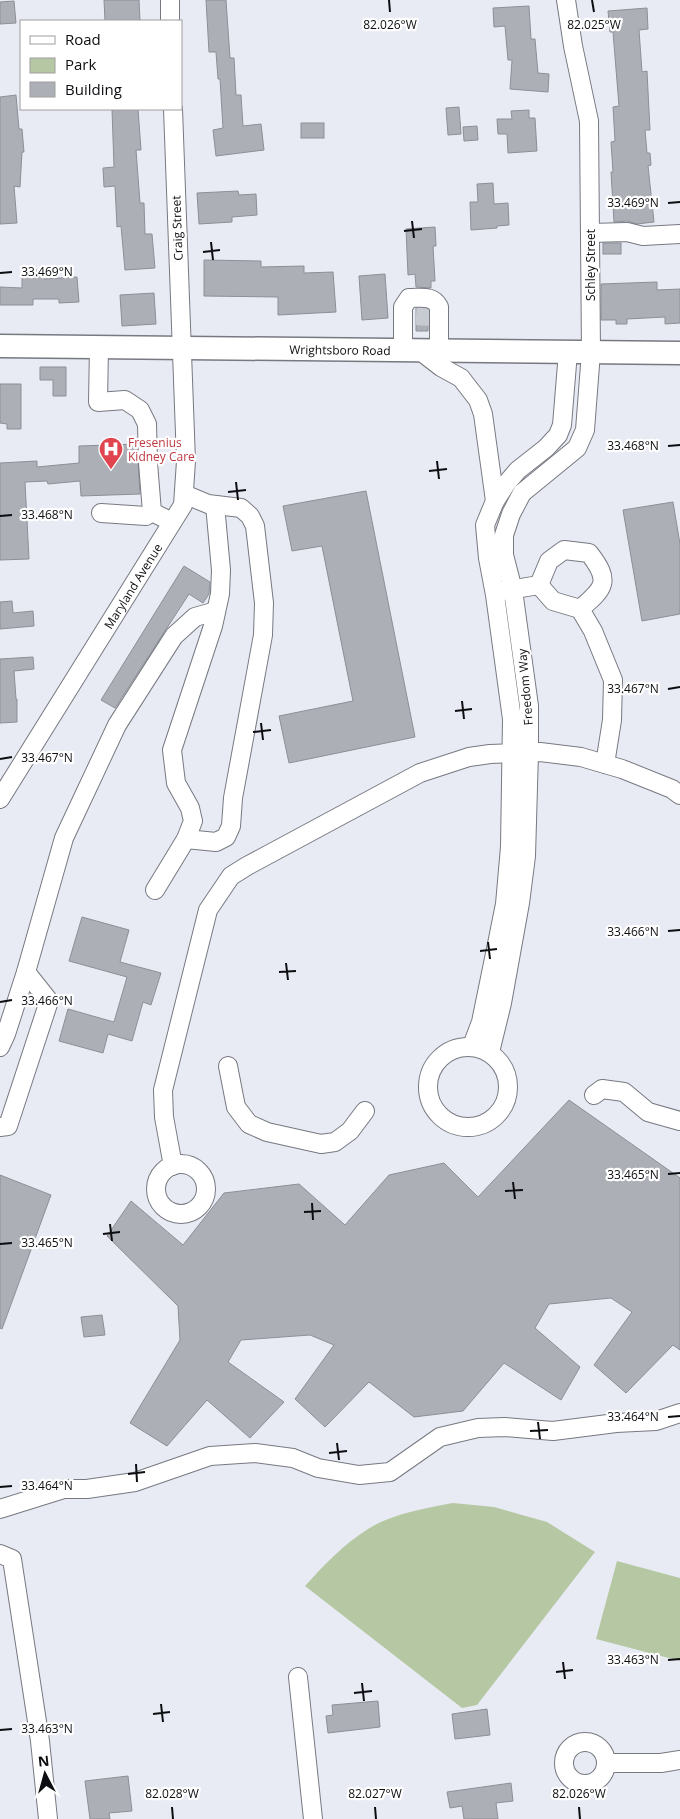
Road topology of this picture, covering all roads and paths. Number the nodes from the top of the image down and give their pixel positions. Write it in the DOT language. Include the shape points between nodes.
graph roads {
  1 [pos="170,0"];
  2 [pos="566,0"];
  3 [pos="170,20"];
  4 [pos="173,110"];
  5 [pos="590,232"];
  6 [pos="680,234"];
  7 [pos="0,346"];
  8 [pos="99,347"];
  9 [pos="181,348"];
  10 [pos="420,350"];
  11 [pos="568,352"];
  12 [pos="591,352"];
  13 [pos="680,353"];
  14 [pos="184,494"];
  15 [pos="496,501"];
  16 [pos="215,505"];
  17 [pos="152,512"];
  18 [pos="101,513"];
  19 [pos="172,522"];
  20 [pos="539,585"];
  21 [pos="513,590"];
  22 [pos="495,592"];
  23 [pos="580,610"];
  24 [pos="216,611"];
  25 [pos="521,753"];
  26 [pos="605,764"];
  27 [pos="680,795"];
  28 [pos="0,800"];
  29 [pos="186,839"];
  30 [pos="155,890"];
  31 [pos="26,972"];
  32 [pos="472,1046"];
  33 [pos="0,1047"];
  34 [pos="490,1052"];
  35 [pos="228,1066"];
  36 [pos="594,1095"];
  37 [pos="365,1111"];
  38 [pos="680,1121"];
  39 [pos="0,1127"];
  40 [pos="173,1166"];
  41 [pos="680,1413"];
  42 [pos="0,1509"];
  43 [pos="0,1554"];
  44 [pos="298,1677"];
  45 [pos="680,1760"];
  46 [pos="607,1763"];
  47 [pos="48,1819"];
  48 [pos="313,1819"];
  1 -- 3 [label="street"];
  2 -- 5 [label="street, Schley Street" via="589,121"];
  4 -- 9 [label="street, Craig Street"];
  5 -- 6 [label="street" via="627,232 643,236"];
  5 -- 12 [label="street, Schley Street"];
  7 -- 8 [label="main road, Wrightsboro Road"];
  8 -- 9 [label="main road, Wrightsboro Road"];
  8 -- 17 [label="street" via="98,402 124,400 140,410 147,424"];
  9 -- 10 [label="main road, Wrightsboro Road"];
  9 -- 14 [label="street, Maryland Avenue" via="186,461"];
  10 -- 10 [label="street" via="422,322"];
  10 -- 11 [label="main road, Wrightsboro Road"];
  10 -- 15 [label="street" via="440,367 461,378 478,400"];
  11 -- 12 [label="main road, Wrightsboro Road"];
  11 -- 15 [label="street, Freedom Way" via="562,425 558,435 518,470"];
  12 -- 13 [label="main road, Wrightsboro Road"];
  12 -- 21 [label="street, Freedom Way" via="584,430 577,448 522,493 504,535 504,555"];
  14 -- 16 [label="street"];
  14 -- 19 [label="street, Maryland Avenue" via="183,505"];
  15 -- 22 [label="street, Freedom Way" via="485,525"];
  16 -- 24 [label="street" via="221,570"];
  16 -- 29 [label="street" via="242,508 255,526 264,603 263,635 233,798 231,826 226,837 216,842"];
  17 -- 18 [label="street" via="146,516"];
  17 -- 19 [label="street"];
  19 -- 28 [label="street, Maryland Avenue"];
  20 -- 21 [label="street"];
  20 -- 23 [label="street" via="553,601"];
  20 -- 23 [label="street" via="549,561 564,550 588,554 601,568 603,580 597,594"];
  21 -- 22 [label="street"];
  21 -- 25 [label="street, Freedom Way" via="530,706"];
  22 -- 25 [label="street, Freedom Way" via="512,719"];
  23 -- 26 [label="street" via="593,631 613,680 612,720"];
  24 -- 29 [label="street" via="172,750 176,783 190,808 193,821"];
  24 -- 31 [label="street" via="195,617 174,636 117,725 64,838"];
  25 -- 26 [label="street" via="581,757"];
  25 -- 32 [label="street, Freedom Way" via="505,904 481,1022"];
  25 -- 34 [label="street, Freedom Way" via="526,856 502,1003"];
  25 -- 40 [label="street" via="470,757 420,773 231,876 208,910 163,1090 164,1117"];
  26 -- 27 [label="street"];
  29 -- 30 [label="street"];
  31 -- 33 [label="street"];
  31 -- 39 [label="street" via="49,1001 8,1126"];
  32 -- 34 [label="street"];
  32 -- 34 [label="street" via="460,1046 440,1057 428,1079 428,1097 436,1112 456,1125 484,1124 502,1109 507,1100 506,1071"];
  35 -- 37 [label="street" via="236,1107 249,1124 267,1132 321,1144 335,1142 350,1131"];
  36 -- 38 [label="street" via="602,1089 624,1092 648,1112"];
  41 -- 42 [label="street" via="656,1421 553,1431 478,1428 440,1437 390,1472 360,1476 318,1468 283,1456 255,1453 210,1456 135,1482 64,1489"];
  43 -- 47 [label="street" via="12,1558 40,1741"];
  44 -- 48 [label="street"];
  45 -- 46 [label="street"];
}
